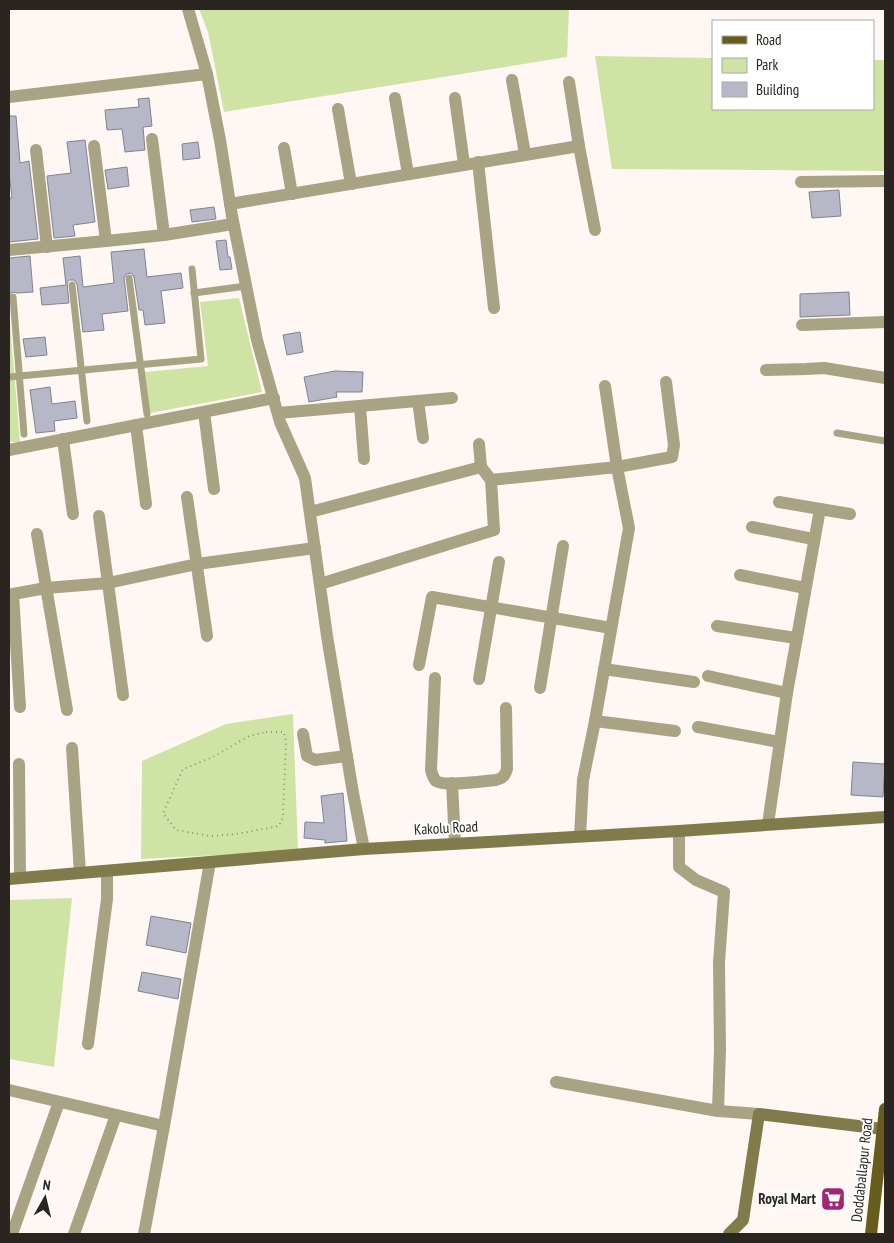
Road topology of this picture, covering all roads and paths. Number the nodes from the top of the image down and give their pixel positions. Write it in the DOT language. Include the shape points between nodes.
graph roads {
  1 [pos="188,9"];
  2 [pos="207,74"];
  3 [pos="512,80"];
  4 [pos="569,82"];
  5 [pos="9,97"];
  6 [pos="395,98"];
  7 [pos="455,98"];
  8 [pos="338,109"];
  9 [pos="152,139"];
  10 [pos="94,146"];
  11 [pos="579,146"];
  12 [pos="284,148"];
  13 [pos="36,150"];
  14 [pos="524,154"];
  15 [pos="478,162"];
  16 [pos="464,164"];
  17 [pos="408,174"];
  18 [pos="885,181"];
  19 [pos="801,182"];
  20 [pos="351,184"];
  21 [pos="292,194"];
  22 [pos="230,204"];
  23 [pos="233,224"];
  24 [pos="595,230"];
  25 [pos="164,234"];
  26 [pos="106,241"];
  27 [pos="47,247"];
  28 [pos="9,250"];
  29 [pos="192,269"];
  30 [pos="129,278"];
  31 [pos="72,285"];
  32 [pos="246,286"];
  33 [pos="194,293"];
  34 [pos="13,297"];
  35 [pos="494,308"];
  36 [pos="885,322"];
  37 [pos="802,325"];
  38 [pos="140,364"];
  39 [pos="81,370"];
  40 [pos="766,370"];
  41 [pos="19,376"];
  42 [pos="9,377"];
  43 [pos="885,378"];
  44 [pos="666,382"];
  45 [pos="605,386"];
  46 [pos="274,398"];
  47 [pos="452,398"];
  48 [pos="418,401"];
  49 [pos="360,406"];
  50 [pos="204,412"];
  51 [pos="278,413"];
  52 [pos="147,414"];
  53 [pos="87,422"];
  54 [pos="136,425"];
  55 [pos="837,433"];
  56 [pos="24,434"];
  57 [pos="423,438"];
  58 [pos="63,439"];
  59 [pos="885,440"];
  60 [pos="479,444"];
  61 [pos="9,450"];
  62 [pos="364,459"];
  63 [pos="480,467"];
  64 [pos="617,467"];
  65 [pos="491,480"];
  66 [pos="214,488"];
  67 [pos="187,497"];
  68 [pos="779,502"];
  69 [pos="146,504"];
  70 [pos="820,509"];
  71 [pos="310,512"];
  72 [pos="73,514"];
  73 [pos="850,514"];
  74 [pos="99,516"];
  75 [pos="752,527"];
  76 [pos="37,534"];
  77 [pos="813,539"];
  78 [pos="564,546"];
  79 [pos="315,548"];
  80 [pos="499,562"];
  81 [pos="197,564"];
  82 [pos="740,575"];
  83 [pos="108,583"];
  84 [pos="320,584"];
  85 [pos="46,588"];
  86 [pos="805,588"];
  87 [pos="492,607"];
  88 [pos="551,618"];
  89 [pos="716,626"];
  90 [pos="612,628"];
  91 [pos="207,636"];
  92 [pos="796,638"];
  93 [pos="419,665"];
  94 [pos="604,669"];
  95 [pos="708,676"];
  96 [pos="435,678"];
  97 [pos="480,679"];
  98 [pos="694,682"];
  99 [pos="540,688"];
  100 [pos="787,692"];
  101 [pos="123,696"];
  102 [pos="20,707"];
  103 [pos="506,708"];
  104 [pos="67,710"];
  105 [pos="595,721"];
  106 [pos="698,728"];
  107 [pos="675,731"];
  108 [pos="303,734"];
  109 [pos="779,742"];
  110 [pos="72,748"];
  111 [pos="347,756"];
  112 [pos="19,764"];
  113 [pos="452,783"];
  114 [pos="885,817"];
  115 [pos="768,824"];
  116 [pos="679,831"];
  117 [pos="237,834"];
  118 [pos="580,836"];
  119 [pos="455,844"];
  120 [pos="364,849"];
  121 [pos="210,862"];
  122 [pos="107,870"];
  123 [pos="80,873"];
  124 [pos="14,878"];
  125 [pos="88,1044"];
  126 [pos="556,1082"];
  127 [pos="9,1090"];
  128 [pos="59,1102"];
  129 [pos="885,1109"];
  130 [pos="718,1111"];
  131 [pos="759,1114"];
  132 [pos="116,1115"];
  133 [pos="164,1126"];
  134 [pos="884,1129"];
  135 [pos="12,1234"];
  136 [pos="74,1234"];
  137 [pos="144,1234"];
  138 [pos="729,1234"];
  139 [pos="872,1234"];
  1 -- 2 [label="street"];
  2 -- 5 [label="street"];
  2 -- 22 [label="street"];
  3 -- 14 [label="street"];
  4 -- 11 [label="street"];
  6 -- 17 [label="street"];
  7 -- 16 [label="street"];
  8 -- 20 [label="street"];
  9 -- 25 [label="street"];
  10 -- 26 [label="street"];
  11 -- 14 [label="street"];
  11 -- 24 [label="street"];
  12 -- 21 [label="street"];
  13 -- 27 [label="street"];
  14 -- 15 [label="street"];
  15 -- 16 [label="street"];
  15 -- 35 [label="street"];
  16 -- 17 [label="street"];
  17 -- 20 [label="street"];
  18 -- 19 [label="street"];
  20 -- 21 [label="street"];
  21 -- 22 [label="street"];
  22 -- 23 [label="street"];
  23 -- 25 [label="street"];
  23 -- 32 [label="street"];
  25 -- 26 [label="street"];
  26 -- 27 [label="street"];
  27 -- 28 [label="street"];
  29 -- 33 [label="lane"];
  30 -- 38 [label="lane"];
  31 -- 39 [label="lane"];
  32 -- 33 [label="lane"];
  32 -- 46 [label="street"];
  33 -- 38 [label="lane" via="201,359"];
  34 -- 41 [label="lane"];
  36 -- 37 [label="street"];
  38 -- 39 [label="lane"];
  38 -- 52 [label="lane"];
  39 -- 41 [label="lane"];
  39 -- 53 [label="lane"];
  40 -- 43 [label="street" via="824,368"];
  41 -- 42 [label="lane"];
  41 -- 56 [label="lane"];
  44 -- 64 [label="street" via="674,445 672,457"];
  45 -- 64 [label="street"];
  46 -- 50 [label="street"];
  46 -- 51 [label="street"];
  47 -- 48 [label="street"];
  48 -- 49 [label="street"];
  48 -- 57 [label="street"];
  49 -- 51 [label="street"];
  49 -- 62 [label="street"];
  50 -- 54 [label="street"];
  50 -- 66 [label="street"];
  51 -- 71 [label="street" via="305,478"];
  54 -- 58 [label="street"];
  54 -- 69 [label="street"];
  55 -- 59 [label="lane"];
  58 -- 61 [label="street"];
  58 -- 72 [label="street"];
  60 -- 63 [label="street"];
  63 -- 65 [label="street"];
  63 -- 71 [label="street"];
  64 -- 65 [label="street"];
  64 -- 90 [label="street" via="629,528"];
  65 -- 84 [label="street" via="494,530"];
  67 -- 81 [label="street"];
  68 -- 70 [label="street"];
  70 -- 73 [label="street"];
  70 -- 77 [label="street"];
  71 -- 79 [label="street"];
  74 -- 83 [label="street"];
  75 -- 77 [label="street"];
  76 -- 85 [label="street"];
  77 -- 86 [label="street"];
  78 -- 88 [label="street"];
  79 -- 81 [label="street"];
  79 -- 84 [label="street"];
  80 -- 87 [label="street"];
  81 -- 83 [label="street"];
  81 -- 91 [label="street"];
  82 -- 86 [label="street"];
  83 -- 85 [label="street"];
  83 -- 101 [label="street"];
  84 -- 111 [label="street"];
  85 -- 102 [label="street" via="13,594"];
  85 -- 104 [label="street"];
  86 -- 92 [label="street"];
  87 -- 88 [label="street"];
  87 -- 93 [label="street" via="432,597"];
  87 -- 97 [label="street"];
  88 -- 90 [label="street"];
  88 -- 99 [label="street"];
  89 -- 92 [label="street"];
  90 -- 94 [label="street"];
  92 -- 100 [label="street"];
  94 -- 98 [label="street"];
  94 -- 105 [label="street"];
  95 -- 100 [label="street"];
  96 -- 113 [label="street" via="431,770 435,780"];
  100 -- 109 [label="street"];
  103 -- 113 [label="street" via="505,775 496,780"];
  105 -- 107 [label="street"];
  105 -- 118 [label="street" via="583,780"];
  106 -- 109 [label="street"];
  108 -- 111 [label="street" via="307,756 314,760"];
  109 -- 115 [label="street"];
  110 -- 123 [label="street"];
  111 -- 120 [label="street"];
  112 -- 124 [label="street"];
  113 -- 119 [label="street"];
  114 -- 115 [label="main road, Kakolu Road"];
  115 -- 116 [label="main road, Kakolu Road"];
  116 -- 118 [label="main road, Kakolu Road"];
  116 -- 130 [label="street" via="679,867 696,880 724,892 719,963"];
  117 -- 117 [label="path" via="210,836 176,830 163,813 183,769 213,757 249,736 284,732 283,818 279,826"];
  118 -- 119 [label="main road, Kakolu Road"];
  119 -- 120 [label="main road, Kakolu Road"];
  120 -- 121 [label="main road, Kakolu Road"];
  121 -- 122 [label="main road, Kakolu Road"];
  121 -- 133 [label="street"];
  122 -- 123 [label="main road, Kakolu Road"];
  122 -- 125 [label="street" via="107,899"];
  123 -- 124 [label="main road, Kakolu Road"];
  126 -- 130 [label="street"];
  127 -- 128 [label="street"];
  128 -- 132 [label="street"];
  128 -- 135 [label="street"];
  129 -- 134 [label="main road, Doddaballapur Road"];
  130 -- 131 [label="street"];
  131 -- 134 [label="main road"];
  131 -- 138 [label="main road" via="743,1220"];
  132 -- 133 [label="street"];
  132 -- 136 [label="street"];
  133 -- 137 [label="street"];
  134 -- 139 [label="main road, Doddaballapur Road"];
}
